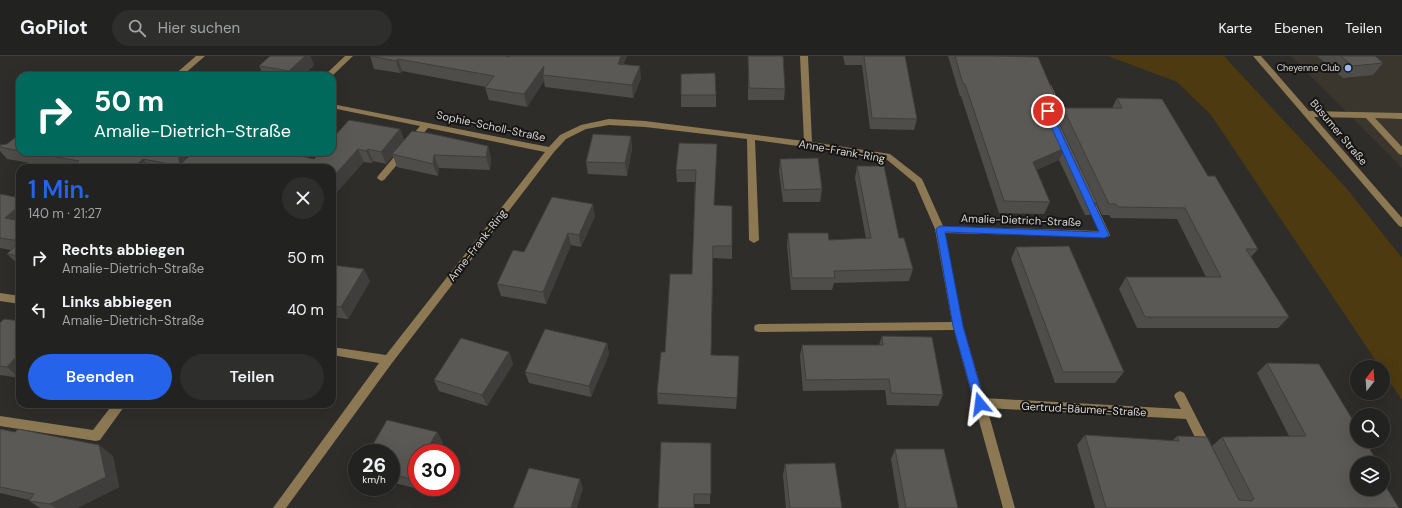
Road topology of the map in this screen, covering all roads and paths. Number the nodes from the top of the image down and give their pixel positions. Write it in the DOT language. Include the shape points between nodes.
graph roads {
  1 [pos="201,56"];
  2 [pos="349,56"];
  3 [pos="804,56"];
  4 [pos="1257,56"];
  5 [pos="182,72"];
  6 [pos="332,72"];
  7 [pos="1043,76"];
  8 [pos="336,107"];
  9 [pos="1308,114"];
  10 [pos="1368,115"];
  11 [pos="1402,116"];
  12 [pos="427,124"];
  13 [pos="1054,125"];
  14 [pos="751,138"];
  15 [pos="808,144"];
  16 [pos="550,150"];
  17 [pos="1402,152"];
  18 [pos="381,178"];
  19 [pos="1083,187"];
  20 [pos="1402,224"];
  21 [pos="940,229"];
  22 [pos="754,240"];
  23 [pos="0,297"];
  24 [pos="16,299"];
  25 [pos="958,326"];
  26 [pos="759,328"];
  27 [pos="336,352"];
  28 [pos="388,360"];
  29 [pos="1180,396"];
  30 [pos="980,404"];
  31 [pos="117,408"];
  32 [pos="1189,414"];
  33 [pos="0,421"];
  34 [pos="1212,461"];
  35 [pos="280,508"];
  36 [pos="1009,508"];
  1 -- 5 [label="street"];
  2 -- 6 [label="street"];
  3 -- 15 [label="street"];
  4 -- 9 [label="street, Büsumer Straße"];
  7 -- 13 [label="street" via="1057,108 1048,111"];
  8 -- 12 [label="street, Sophie-Scholl-Straße"];
  9 -- 10 [label="street"];
  9 -- 20 [label="street, Büsumer Straße"];
  10 -- 11 [label="street"];
  10 -- 17 [label="street"];
  12 -- 16 [label="street, Sophie-Scholl-Straße"];
  12 -- 18 [label="street, Sophie-Scholl-Straße"];
  14 -- 15 [label="street, Anne-Frank-Ring"];
  14 -- 16 [label="street, Anne-Frank-Ring" via="645,124 609,122 584,127 563,137"];
  14 -- 22 [label="street"];
  15 -- 21 [label="street, Anne-Frank-Ring" via="887,156 919,181"];
  16 -- 28 [label="street, Anne-Frank-Ring"];
  19 -- 21 [label="street, Amalie-Dietrich-Straße" via="1105,235"];
  21 -- 25 [label="street, Anne-Frank-Ring"];
  23 -- 24 [label="street"];
  25 -- 26 [label="street"];
  25 -- 30 [label="street, Anne-Frank-Ring"];
  27 -- 28 [label="street"];
  28 -- 35 [label="street, Anne-Frank-Ring"];
  29 -- 32 [label="street"];
  30 -- 32 [label="street, Gertrud-Bäumer-Straße"];
  30 -- 36 [label="street, Anne-Frank-Ring"];
  31 -- 33 [label="street" via="96,436"];
  32 -- 34 [label="street"];
}
